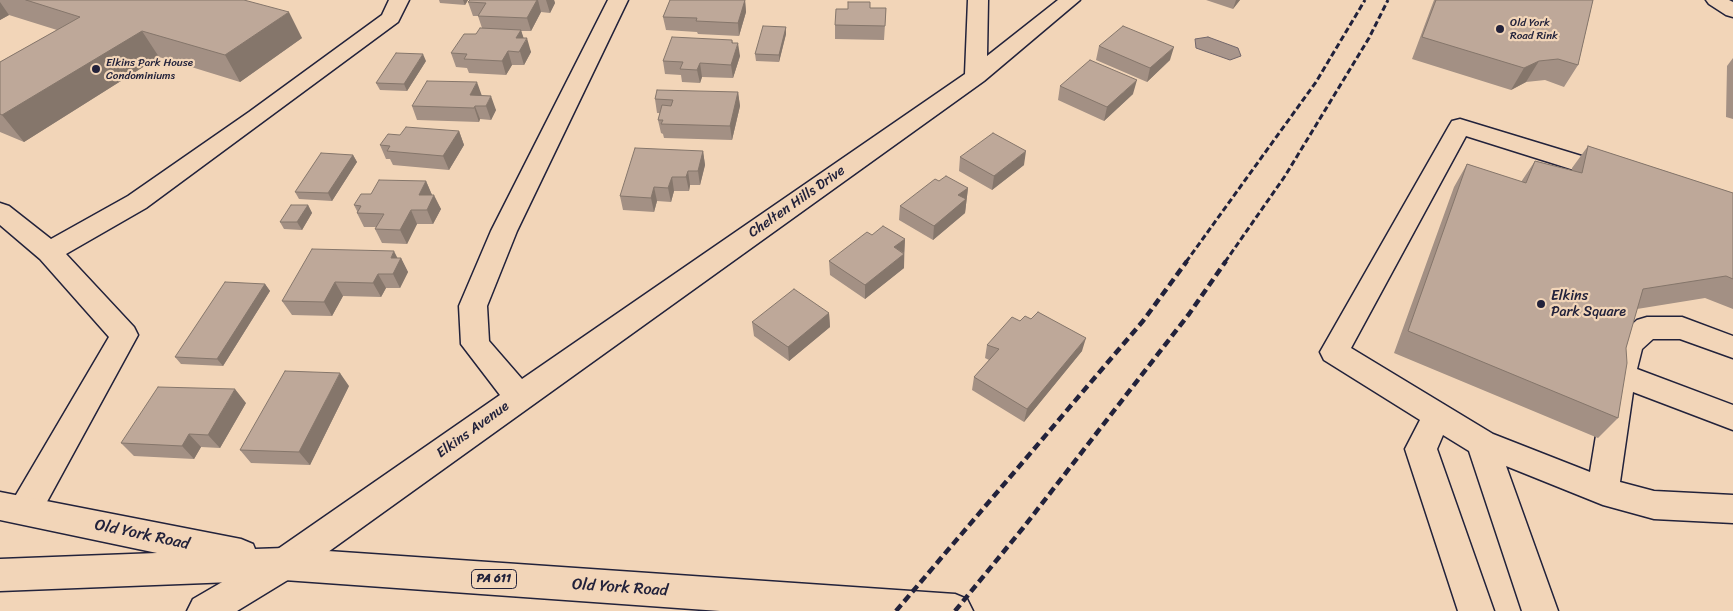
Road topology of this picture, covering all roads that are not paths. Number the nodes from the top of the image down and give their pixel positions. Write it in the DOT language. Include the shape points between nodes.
graph roads {
  1 [pos="399,0"];
  2 [pos="618,0"];
  3 [pos="978,0"];
  4 [pos="1070,0"];
  5 [pos="1716,0"];
  6 [pos="1733,11"];
  7 [pos="976,76"];
  8 [pos="1639,183"];
  9 [pos="0,212"];
  10 [pos="49,252"];
  11 [pos="1733,347"];
  12 [pos="1621,375"];
  13 [pos="520,396"];
  14 [pos="1437,415"];
  15 [pos="1733,418"];
  16 [pos="1482,443"];
  17 [pos="1603,491"];
  18 [pos="12,508"];
  19 [pos="1733,509"];
  20 [pos="284,564"];
  21 [pos="0,575"];
  22 [pos="205,611"];
  23 [pos="955,611"];
  24 [pos="1476,611"];
  25 [pos="1540,611"];
  1 -- 10 [label="main road" via="391,18 257,117 137,202"];
  2 -- 13 [label="main road, Elkins Avenue" via="504,231 473,306 475,344"];
  3 -- 7 [label="main road"];
  4 -- 7 [label="main road, Chelten Hills Drive"];
  5 -- 6 [label="main road"];
  7 -- 13 [label="main road, Chelten Hills Drive"];
  8 -- 14 [label="main road" via="1460,126 1334,352"];
  9 -- 10 [label="main road"];
  10 -- 18 [label="main road" via="124,335"];
  11 -- 12 [label="main road" via="1682,328 1647,328 1629,344"];
  12 -- 15 [label="main road"];
  12 -- 17 [label="main road"];
  13 -- 20 [label="main road, Elkins Avenue"];
  14 -- 16 [label="main road"];
  14 -- 24 [label="main road" via="1421,449"];
  16 -- 17 [label="main road"];
  16 -- 25 [label="main road"];
  17 -- 19 [label="main road" via="1654,505"];
  18 -- 20 [label="main road, Old York Road / PA 611"];
  20 -- 21 [label="main road, Old York Road / PA 611"];
  20 -- 22 [label="main road, Elkins Avenue"];
  20 -- 23 [label="main road, Old York Road / PA 611"];
}
